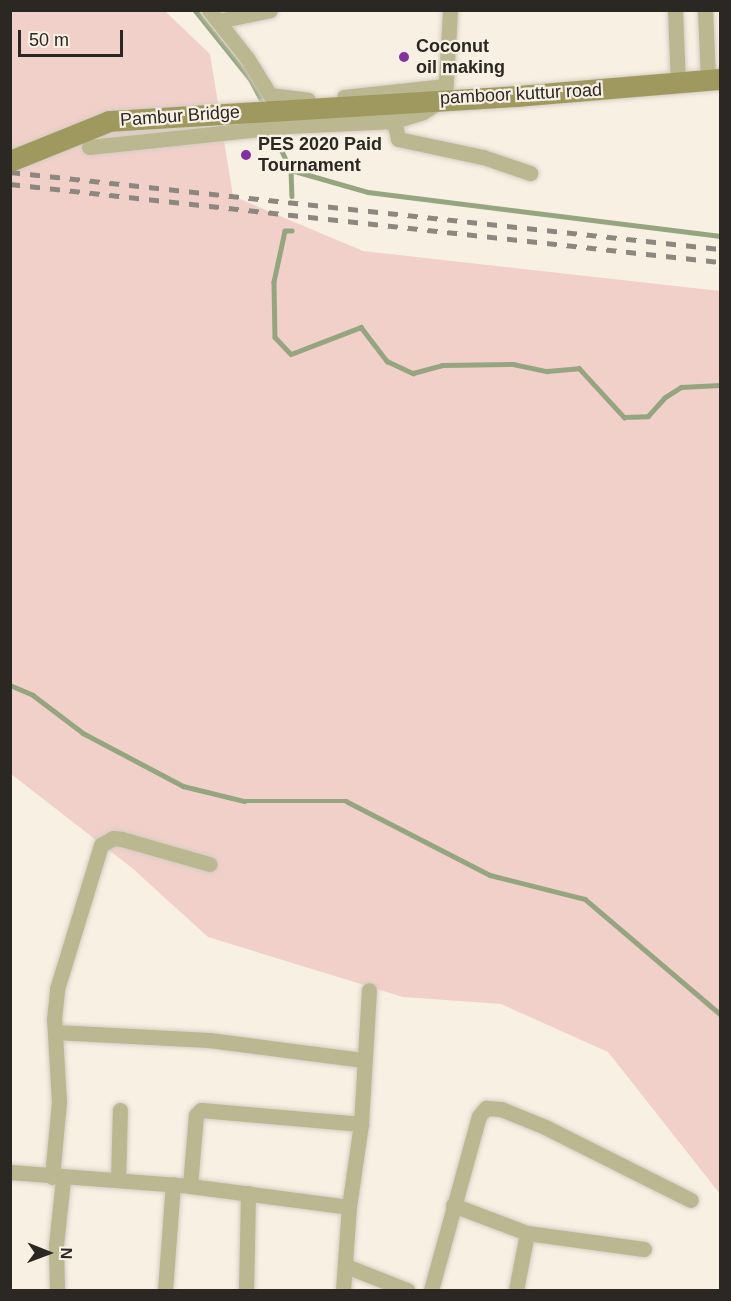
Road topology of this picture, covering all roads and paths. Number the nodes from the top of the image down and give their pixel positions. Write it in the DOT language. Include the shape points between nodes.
graph roads {
  1 [pos="270,10"];
  2 [pos="450,10"];
  3 [pos="675,10"];
  4 [pos="705,10"];
  5 [pos="214,16"];
  6 [pos="714,80"];
  7 [pos="678,84"];
  8 [pos="445,92"];
  9 [pos="322,109"];
  10 [pos="393,121"];
  11 [pos="89,147"];
  12 [pos="10,162"];
  13 [pos="530,173"];
  14 [pos="209,864"];
  15 [pos="369,990"];
  16 [pos="55,1032"];
  17 [pos="364,1060"];
  18 [pos="120,1110"];
  19 [pos="361,1124"];
  20 [pos="10,1172"];
  21 [pos="58,1178"];
  22 [pos="118,1180"];
  23 [pos="172,1184"];
  24 [pos="190,1186"];
  25 [pos="248,1192"];
  26 [pos="691,1200"];
  27 [pos="453,1205"];
  28 [pos="349,1207"];
  29 [pos="527,1233"];
  30 [pos="644,1249"];
  31 [pos="346,1266"];
  32 [pos="57,1290"];
  33 [pos="165,1290"];
  34 [pos="246,1290"];
  35 [pos="344,1290"];
  36 [pos="407,1290"];
  37 [pos="431,1290"];
  38 [pos="516,1290"];
  1 -- 5 [label="street"];
  2 -- 8 [label="street"];
  3 -- 7 [label="street"];
  4 -- 6 [label="street"];
  5 -- 8 [label="street" via="275,98"];
  6 -- 7 [label="main road, pamboor kuttur road"];
  7 -- 8 [label="main road, pamboor kuttur road"];
  8 -- 9 [label="main road, pamboor kuttur road"];
  8 -- 10 [label="street" via="423,112"];
  9 -- 12 [label="main road, Pambur Bridge" via="109,121"];
  10 -- 11 [label="street" via="288,126"];
  10 -- 13 [label="street" via="398,139 483,157"];
  14 -- 16 [label="street" via="122,839 113,838 101,845 57,989"];
  15 -- 17 [label="street"];
  16 -- 17 [label="street" via="209,1040"];
  16 -- 21 [label="street"];
  17 -- 19 [label="street"];
  18 -- 22 [label="street"];
  19 -- 24 [label="street" via="201,1110 196,1116"];
  19 -- 28 [label="street"];
  20 -- 21 [label="street"];
  21 -- 22 [label="street"];
  21 -- 32 [label="street"];
  22 -- 23 [label="street"];
  23 -- 24 [label="street"];
  23 -- 33 [label="street"];
  24 -- 25 [label="street"];
  25 -- 28 [label="street"];
  25 -- 34 [label="street"];
  26 -- 27 [label="street" via="546,1127 493,1107 479,1116"];
  27 -- 29 [label="street"];
  27 -- 37 [label="street"];
  28 -- 31 [label="street"];
  29 -- 30 [label="street"];
  29 -- 38 [label="street"];
  31 -- 35 [label="street"];
  31 -- 36 [label="street"];
}
